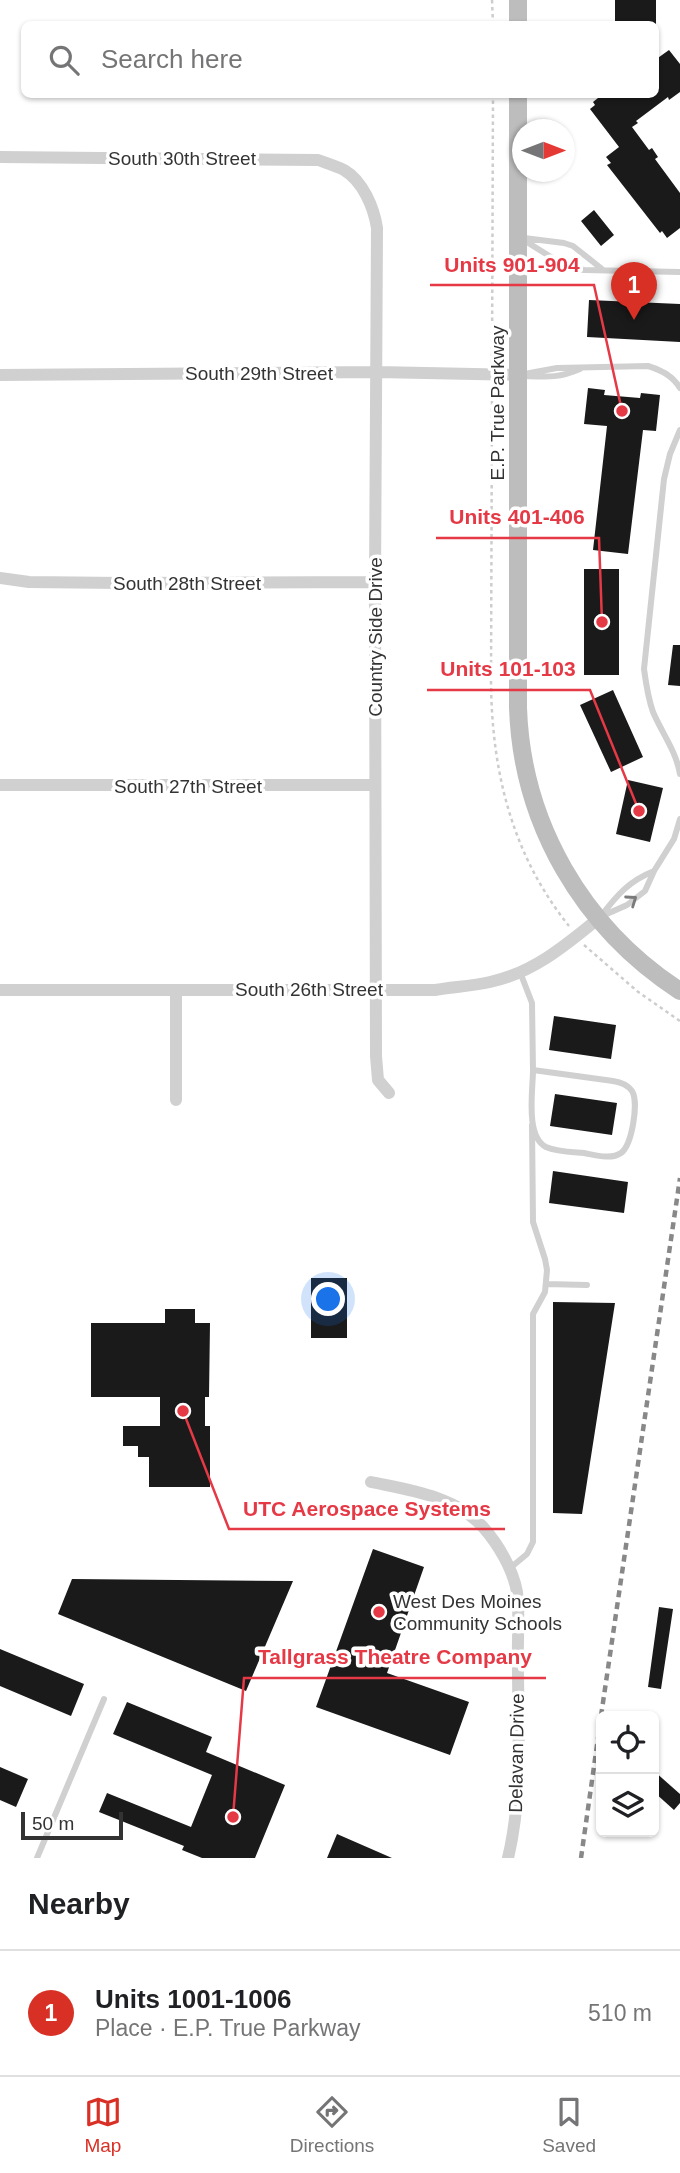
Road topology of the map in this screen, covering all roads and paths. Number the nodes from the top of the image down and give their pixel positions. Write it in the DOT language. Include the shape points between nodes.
graph roads {
  1 [pos="492,0"];
  2 [pos="519,0"];
  3 [pos="493,21"];
  4 [pos="518,21"];
  5 [pos="493,98"];
  6 [pos="518,98"];
  7 [pos="0,157"];
  8 [pos="357,183"];
  9 [pos="518,237"];
  10 [pos="604,271"];
  11 [pos="680,272"];
  12 [pos="492,362"];
  13 [pos="377,372"];
  14 [pos="0,375"];
  15 [pos="517,375"];
  16 [pos="680,388"];
  17 [pos="680,430"];
  18 [pos="0,578"];
  19 [pos="375,582"];
  20 [pos="680,774"];
  21 [pos="0,785"];
  22 [pos="375,785"];
  23 [pos="680,818"];
  24 [pos="654,871"];
  25 [pos="599,918"];
  26 [pos="583,944"];
  27 [pos="520,972"];
  28 [pos="377,989"];
  29 [pos="0,990"];
  30 [pos="176,990"];
  31 [pos="680,991"];
  32 [pos="680,1021"];
  33 [pos="533,1070"];
  34 [pos="389,1093"];
  35 [pos="176,1100"];
  36 [pos="533,1125"];
  37 [pos="546,1284"];
  38 [pos="587,1285"];
  39 [pos="371,1482"];
  40 [pos="509,1569"];
  41 [pos="104,1699"];
  42 [pos="37,1858"];
  43 [pos="508,1858"];
  1 -- 3 [label="path"];
  2 -- 4 [label="main road"];
  5 -- 12 [label="path"];
  6 -- 9 [label="main road, E.P. True Parkway"];
  7 -- 8 [label="street, South 30th Street" via="318,160 346,171"];
  8 -- 13 [label="street, Country Side Drive" via="374,210 377,228"];
  9 -- 10 [label="lane" via="568,267"];
  9 -- 10 [label="lane" via="573,246"];
  9 -- 15 [label="main road, E.P. True Parkway"];
  10 -- 11 [label="lane"];
  13 -- 14 [label="street, South 29th Street"];
  13 -- 15 [label="street, South 29th Street"];
  13 -- 19 [label="street, Country Side Drive"];
  15 -- 16 [label="lane" via="552,378 585,367 648,366 670,375"];
  15 -- 25 [label="main road, E.P. True Parkway" via="521,747 531,794 550,845"];
  17 -- 20 [label="lane" via="664,479 644,669 652,710"];
  18 -- 19 [label="street, South 28th Street" via="122,583"];
  19 -- 22 [label="street, Country Side Drive"];
  21 -- 22 [label="street, South 27th Street"];
  22 -- 28 [label="street, Country Side Drive"];
  23 -- 24 [label="lane" via="674,839"];
  24 -- 25 [label="lane" via="637,878"];
  25 -- 24 [label="lane, one-way" via="645,891"];
  25 -- 27 [label="street, South 26th Street" via="557,952"];
  25 -- 31 [label="main road, E.P. True Parkway" via="645,966"];
  26 -- 32 [label="path"];
  27 -- 28 [label="street, South 26th Street" via="491,982 435,990"];
  27 -- 33 [label="lane" via="533,1003"];
  28 -- 30 [label="street, South 26th Street"];
  28 -- 34 [label="street, Country Side Drive" via="378,1080"];
  29 -- 30 [label="street, South 26th Street"];
  30 -- 35 [label="street"];
  33 -- 36 [label="lane"];
  33 -- 36 [label="lane" via="623,1083 635,1100 631,1137 615,1156 548,1147 535,1136"];
  36 -- 37 [label="lane" via="533,1222 545,1259"];
  37 -- 38 [label="lane"];
  37 -- 40 [label="lane" via="533,1314 533,1542"];
  39 -- 40 [label="street, Delavan Drive" via="446,1501 469,1515 505,1557"];
  40 -- 43 [label="street, Delavan Drive" via="517,1592 518,1788"];
  41 -- 42 [label="lane"];
}
